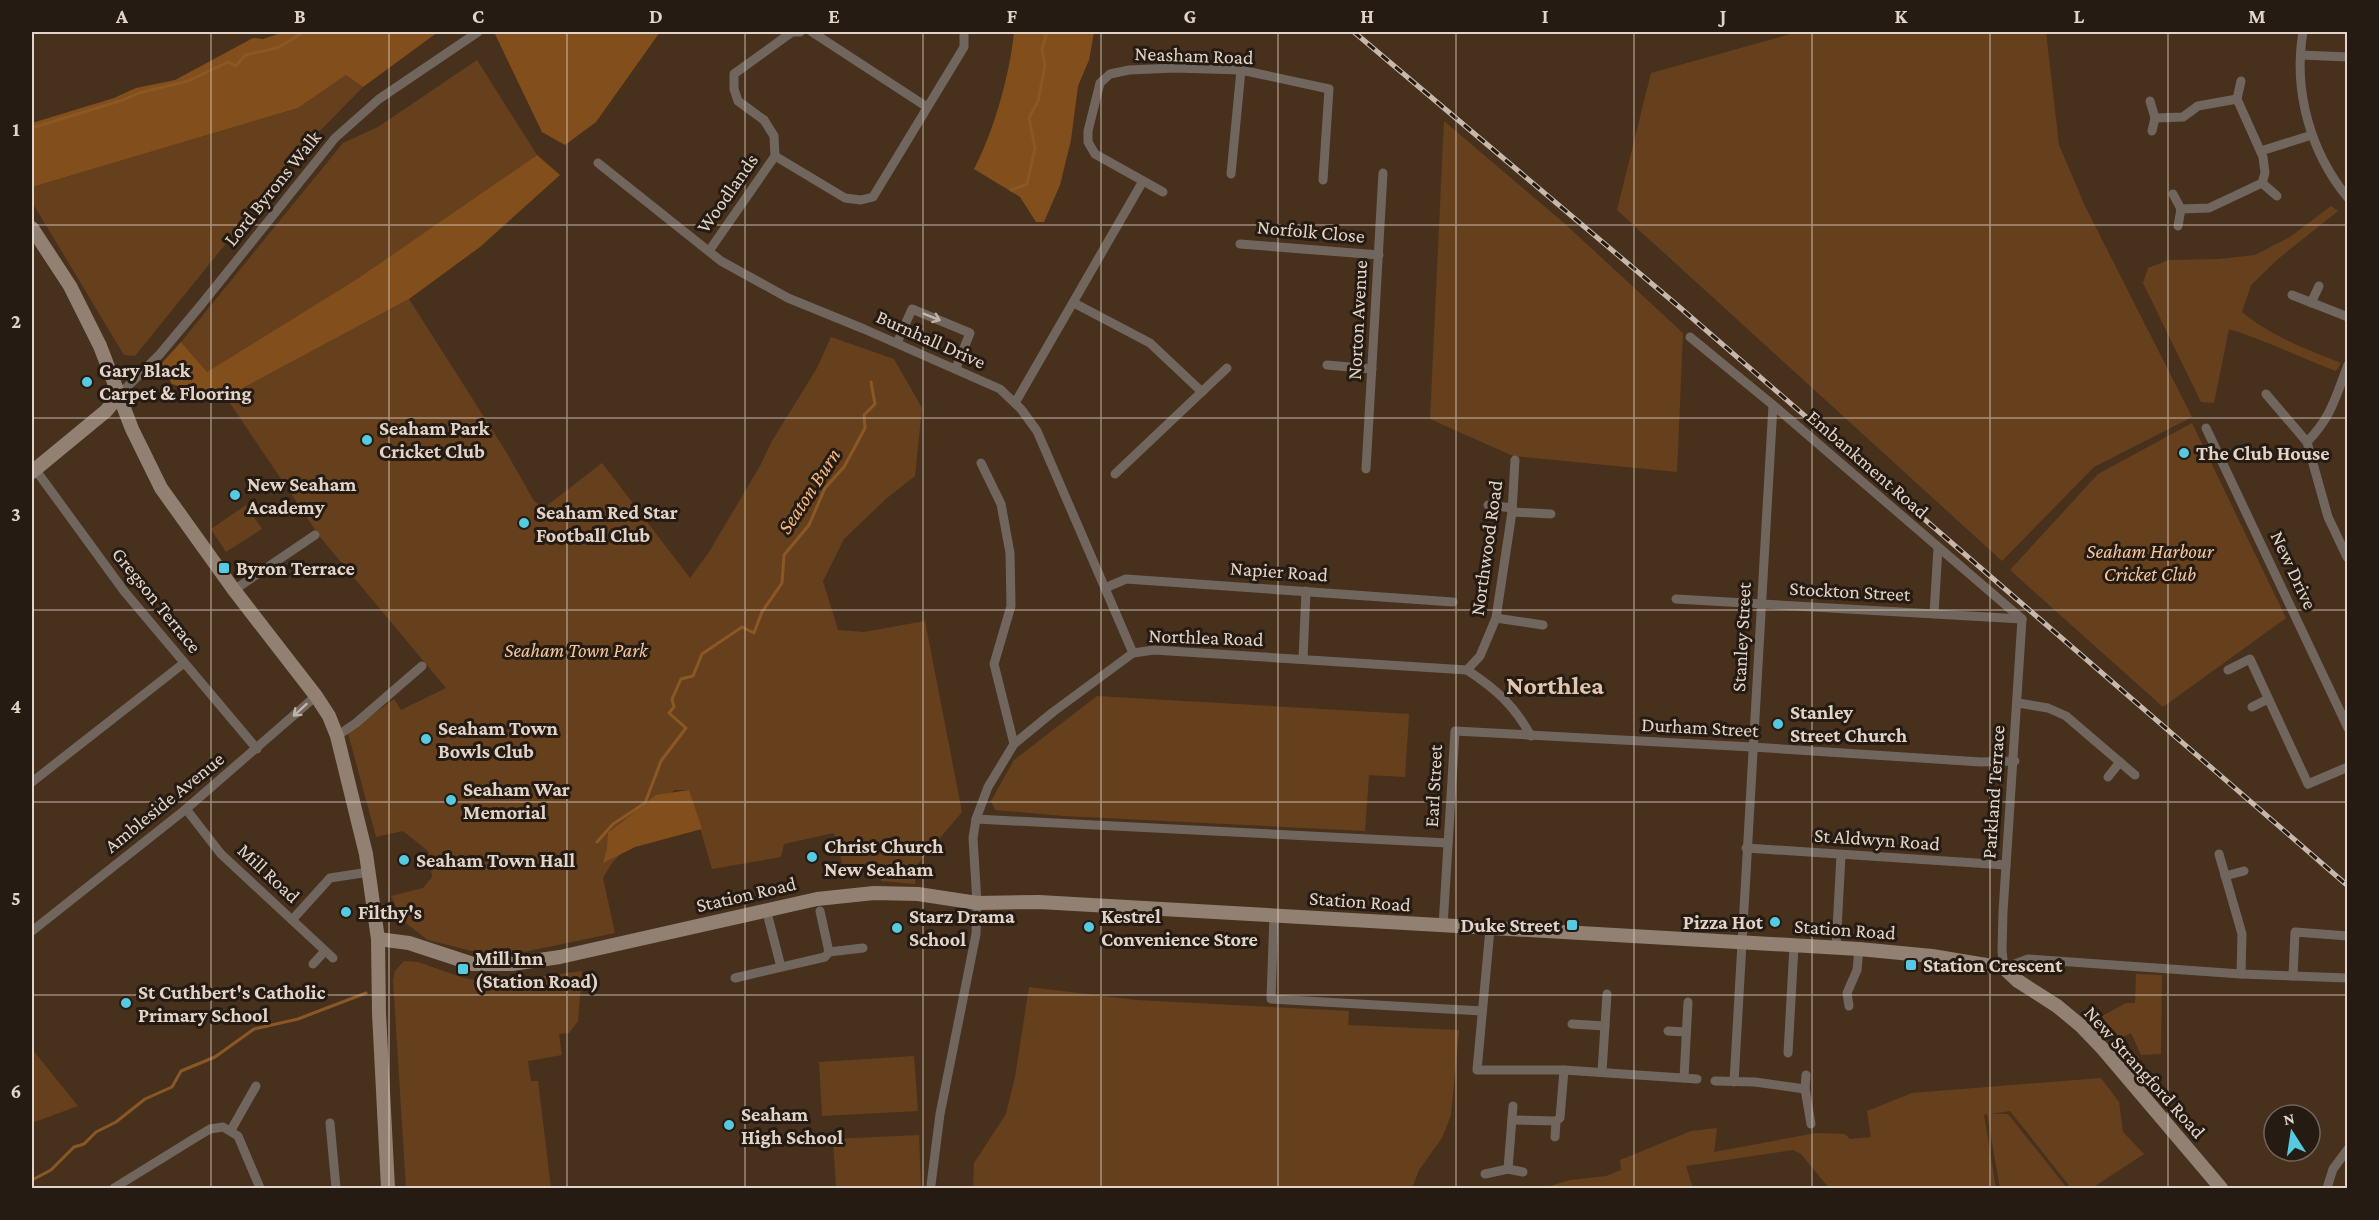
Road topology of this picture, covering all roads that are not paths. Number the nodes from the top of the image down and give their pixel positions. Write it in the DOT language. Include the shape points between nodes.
graph roads {
  1 [pos="478,32"];
  2 [pos="800,32"];
  3 [pos="812,32"];
  4 [pos="964,32"];
  5 [pos="2303,32"];
  6 [pos="2301,55"];
  7 [pos="2348,57"];
  8 [pos="1241,70"];
  9 [pos="2241,81"];
  10 [pos="2237,99"];
  11 [pos="2150,101"];
  12 [pos="927,107"];
  13 [pos="2155,118"];
  14 [pos="2152,131"];
  15 [pos="2312,135"];
  16 [pos="2261,151"];
  17 [pos="775,156"];
  18 [pos="598,163"];
  19 [pos="1383,173"];
  20 [pos="1232,174"];
  21 [pos="1323,180"];
  22 [pos="1143,181"];
  23 [pos="2262,183"];
  24 [pos="1163,192"];
  25 [pos="2173,194"];
  26 [pos="2277,196"];
  27 [pos="2348,198"];
  28 [pos="2181,209"];
  29 [pos="2178,226"];
  30 [pos="32,228"];
  31 [pos="1240,244"];
  32 [pos="709,251"];
  33 [pos="1379,255"];
  34 [pos="2319,286"];
  35 [pos="2292,295"];
  36 [pos="1074,303"];
  37 [pos="2311,303"];
  38 [pos="2348,317"];
  39 [pos="1690,337"];
  40 [pos="897,343"];
  41 [pos="1327,365"];
  42 [pos="2348,365"];
  43 [pos="1227,368"];
  44 [pos="956,369"];
  45 [pos="1372,369"];
  46 [pos="1202,392"];
  47 [pos="2266,394"];
  48 [pos="119,395"];
  49 [pos="1015,403"];
  50 [pos="1773,405"];
  51 [pos="2206,428"];
  52 [pos="2307,442"];
  53 [pos="1515,460"];
  54 [pos="981,463"];
  55 [pos="1366,469"];
  56 [pos="33,470"];
  57 [pos="1115,474"];
  58 [pos="1488,506"];
  59 [pos="1512,510"];
  60 [pos="1551,514"];
  61 [pos="315,535"];
  62 [pos="1938,548"];
  63 [pos="2347,557"];
  64 [pos="1105,588"];
  65 [pos="234,590"];
  66 [pos="1305,591"];
  67 [pos="1676,599"];
  68 [pos="1453,602"];
  69 [pos="1761,604"];
  70 [pos="1934,614"];
  71 [pos="1496,618"];
  72 [pos="2022,619"];
  73 [pos="1543,626"];
  74 [pos="1133,653"];
  75 [pos="1302,659"];
  76 [pos="184,663"];
  77 [pos="422,666"];
  78 [pos="1467,670"];
  79 [pos="2228,670"];
  80 [pos="316,696"];
  81 [pos="2268,699"];
  82 [pos="2018,703"];
  83 [pos="2252,707"];
  84 [pos="2348,728"];
  85 [pos="1455,731"];
  86 [pos="337,736"];
  87 [pos="1531,736"];
  88 [pos="1014,744"];
  89 [pos="1752,747"];
  90 [pos="257,749"];
  91 [pos="2014,761"];
  92 [pos="2120,762"];
  93 [pos="2348,767"];
  94 [pos="2135,775"];
  95 [pos="2108,777"];
  96 [pos="32,782"];
  97 [pos="186,809"];
  98 [pos="976,819"];
  99 [pos="1448,843"];
  100 [pos="1746,848"];
  101 [pos="2218,854"];
  102 [pos="1841,855"];
  103 [pos="2006,865"];
  104 [pos="2244,871"];
  105 [pos="369,872"];
  106 [pos="2225,876"];
  107 [pos="977,903"];
  108 [pos="766,909"];
  109 [pos="820,911"];
  110 [pos="1274,915"];
  111 [pos="292,920"];
  112 [pos="1443,926"];
  113 [pos="1490,929"];
  114 [pos="32,931"];
  115 [pos="2348,936"];
  116 [pos="378,939"];
  117 [pos="1741,943"];
  118 [pos="1794,946"];
  119 [pos="420,947"];
  120 [pos="862,948"];
  121 [pos="1836,948"];
  122 [pos="1859,949"];
  123 [pos="325,951"];
  124 [pos="829,952"];
  125 [pos="377,957"];
  126 [pos="333,958"];
  127 [pos="313,964"];
  128 [pos="781,967"];
  129 [pos="2004,968"];
  130 [pos="2241,974"];
  131 [pos="2293,976"];
  132 [pos="735,978"];
  133 [pos="2348,978"];
  134 [pos="1607,994"];
  135 [pos="1688,1002"];
  136 [pos="1849,1006"];
  137 [pos="1482,1011"];
  138 [pos="1572,1024"];
  139 [pos="1605,1026"];
  140 [pos="1668,1032"];
  141 [pos="1686,1032"];
  142 [pos="1788,1053"];
  143 [pos="1564,1070"];
  144 [pos="1602,1072"];
  145 [pos="1806,1075"];
  146 [pos="1684,1078"];
  147 [pos="1697,1079"];
  148 [pos="1715,1081"];
  149 [pos="1734,1082"];
  150 [pos="256,1086"];
  151 [pos="1804,1089"];
  152 [pos="1513,1106"];
  153 [pos="1512,1120"];
  154 [pos="1556,1121"];
  155 [pos="330,1123"];
  156 [pos="1811,1124"];
  157 [pos="231,1130"];
  158 [pos="1555,1137"];
  159 [pos="2348,1149"];
  160 [pos="1508,1169"];
  161 [pos="1523,1172"];
  162 [pos="1485,1174"];
  163 [pos="931,1185"];
  164 [pos="114,1188"];
  165 [pos="260,1188"];
  166 [pos="336,1188"];
  167 [pos="388,1188"];
  168 [pos="2221,1188"];
  169 [pos="2327,1188"];
  1 -- 48 [label="street, Lord Byrons Walk" via="379,99 335,138 160,354"];
  2 -- 17 [label="street, Woodlands" via="792,32 734,74 738,101 764,120 774,136"];
  3 -- 12 [label="street"];
  4 -- 12 [label="street, Woodlands" via="964,47"];
  5 -- 6 [label="street"];
  6 -- 7 [label="street"];
  6 -- 15 [label="street" via="2301,88"];
  8 -- 20 [label="street"];
  8 -- 21 [label="street, Neasham Road" via="1329,89"];
  8 -- 22 [label="street, Neasham Road" via="1129,70 1110,74 1100,83 1088,142 1095,154"];
  9 -- 10 [label="street"];
  10 -- 13 [label="street" via="2198,106 2183,117"];
  10 -- 16 [label="street"];
  11 -- 13 [label="street"];
  12 -- 17 [label="street, Woodlands" via="873,196 861,200 845,198"];
  13 -- 14 [label="street"];
  15 -- 16 [label="street"];
  15 -- 27 [label="street"];
  16 -- 23 [label="street" via="2265,173"];
  17 -- 32 [label="street, Woodlands"];
  18 -- 32 [label="street, Burnhall Drive"];
  19 -- 33 [label="street, Norton Avenue"];
  22 -- 24 [label="street, Neasham Road"];
  22 -- 36 [label="street"];
  23 -- 26 [label="street"];
  23 -- 28 [label="street" via="2209,208"];
  25 -- 28 [label="street"];
  28 -- 29 [label="street"];
  30 -- 48 [label="main road" via="70,286"];
  31 -- 33 [label="street, Norfolk Close"];
  32 -- 40 [label="street, Burnhall Drive" via="788,298"];
  33 -- 45 [label="street, Norton Avenue"];
  34 -- 37 [label="street"];
  35 -- 37 [label="street"];
  36 -- 46 [label="street" via="1150,343"];
  36 -- 49 [label="street"];
  37 -- 38 [label="street"];
  39 -- 50 [label="street, Embankment Road"];
  40 -- 44 [label="street, Burnhall Drive"];
  40 -- 44 [label="street, one-way" via="912,309 970,333"];
  41 -- 45 [label="street"];
  42 -- 52 [label="street" via="2331,411"];
  43 -- 46 [label="street"];
  44 -- 49 [label="street, Burnhall Drive" via="1000,389"];
  45 -- 55 [label="street, Norton Avenue"];
  46 -- 57 [label="street"];
  47 -- 52 [label="street"];
  48 -- 56 [label="main road" via="106,411"];
  48 -- 65 [label="main road" via="161,488"];
  49 -- 64 [label="street, Burnhall Drive" via="1037,431"];
  50 -- 62 [label="street, Embankment Road"];
  50 -- 69 [label="street, Stanley Street"];
  51 -- 84 [label="street, New Drive"];
  52 -- 63 [label="street" via="2328,517"];
  53 -- 59 [label="street, Northwood Road"];
  54 -- 88 [label="street" via="1001,504 1010,553 1011,606 994,664"];
  56 -- 76 [label="street, Gregson Terrace"];
  58 -- 59 [label="street"];
  59 -- 60 [label="street"];
  59 -- 71 [label="street, Northwood Road"];
  61 -- 65 [label="street"];
  62 -- 70 [label="street"];
  62 -- 72 [label="street, Embankment Road"];
  64 -- 66 [label="street, Napier Road" via="1126,579"];
  64 -- 74 [label="street, Burnhall Drive"];
  65 -- 80 [label="main road"];
  66 -- 68 [label="street, Napier Road"];
  66 -- 75 [label="street"];
  67 -- 69 [label="street, Stockton Street"];
  69 -- 70 [label="street, Stockton Street"];
  69 -- 89 [label="street, Stanley Street"];
  70 -- 72 [label="street, Stockton Street"];
  71 -- 73 [label="street"];
  71 -- 78 [label="street, Northwood Road" via="1480,656"];
  72 -- 82 [label="street, Parkland Terrace"];
  74 -- 75 [label="street, Northlea Road" via="1154,650"];
  74 -- 88 [label="street, Northlea Road"];
  75 -- 78 [label="street, Northlea Road"];
  76 -- 90 [label="street, Gregson Terrace"];
  76 -- 96 [label="street"];
  77 -- 86 [label="street"];
  78 -- 87 [label="street" via="1491,686 1519,714"];
  79 -- 81 [label="street" via="2250,659"];
  80 -- 86 [label="main road"];
  80 -- 90 [label="street, Ambleside Avenue, one-way"];
  81 -- 83 [label="street"];
  81 -- 93 [label="street" via="2308,784"];
  82 -- 91 [label="street, Parkland Terrace"];
  82 -- 92 [label="street" via="2048,708 2066,716"];
  85 -- 87 [label="street, Durham Street"];
  85 -- 99 [label="street, Earl Street"];
  86 -- 105 [label="main road"];
  87 -- 89 [label="street, Durham Street"];
  88 -- 98 [label="street, Northlea Road" via="988,787"];
  89 -- 91 [label="street, Durham Street"];
  89 -- 100 [label="street, Stanley Street"];
  90 -- 97 [label="street, Ambleside Avenue"];
  91 -- 103 [label="street, Parkland Terrace"];
  92 -- 94 [label="street"];
  92 -- 95 [label="street"];
  97 -- 111 [label="street, Mill Road" via="221,854"];
  97 -- 114 [label="street, Ambleside Avenue"];
  98 -- 99 [label="street"];
  98 -- 107 [label="street, Northlea Road" via="973,838"];
  99 -- 112 [label="street, Earl Street"];
  100 -- 102 [label="street, St Aldwyn Road"];
  100 -- 117 [label="street, Stanley Street"];
  101 -- 106 [label="street"];
  102 -- 103 [label="street, St Aldwyn Road"];
  102 -- 121 [label="street"];
  103 -- 129 [label="street, Parkland Terrace"];
  104 -- 106 [label="street"];
  105 -- 111 [label="street" via="330,878"];
  105 -- 116 [label="main road"];
  106 -- 130 [label="street" via="2242,934"];
  107 -- 108 [label="main road, Station Road" via="918,894 874,893"];
  107 -- 110 [label="main road, Station Road" via="1039,902"];
  107 -- 163 [label="street, Northlea Road" via="976,934 942,1103"];
  108 -- 119 [label="main road, Station Road" via="560,957 512,964 473,964"];
  108 -- 128 [label="street"];
  109 -- 124 [label="street"];
  110 -- 112 [label="main road, Station Road"];
  110 -- 137 [label="street" via="1271,999"];
  111 -- 123 [label="street, Mill Road"];
  112 -- 113 [label="main road, Station Road"];
  113 -- 117 [label="main road, Station Road"];
  113 -- 137 [label="street"];
  115 -- 131 [label="street" via="2295,932"];
  116 -- 119 [label="main road, Station Road"];
  116 -- 125 [label="main road"];
  117 -- 118 [label="main road, Station Road"];
  117 -- 149 [label="street, Stanley Street"];
  118 -- 121 [label="main road, Station Road"];
  118 -- 142 [label="street"];
  119 -- 125 [label="main road" via="393,950"];
  120 -- 124 [label="street"];
  121 -- 122 [label="main road, Station Road"];
  122 -- 129 [label="main road, Station Road"];
  122 -- 136 [label="street" via="1857,970 1847,993"];
  123 -- 126 [label="street, Mill Road"];
  123 -- 127 [label="street"];
  124 -- 128 [label="street" via="825,957"];
  125 -- 167 [label="main road"];
  128 -- 132 [label="street"];
  129 -- 130 [label="street, Station Road" via="2028,959"];
  129 -- 168 [label="main road, New Strangford Road" via="2080,1025"];
  130 -- 131 [label="street, Station Road"];
  131 -- 133 [label="street, Station Road"];
  134 -- 139 [label="street"];
  135 -- 141 [label="street"];
  137 -- 143 [label="street" via="1476,1070"];
  138 -- 139 [label="street"];
  139 -- 144 [label="street"];
  140 -- 141 [label="street"];
  141 -- 146 [label="street"];
  143 -- 144 [label="street"];
  143 -- 154 [label="street" via="1562,1113"];
  144 -- 146 [label="street"];
  145 -- 151 [label="street"];
  146 -- 147 [label="street"];
  148 -- 149 [label="street"];
  149 -- 151 [label="street"];
  150 -- 157 [label="street"];
  151 -- 156 [label="street"];
  152 -- 153 [label="street"];
  153 -- 154 [label="street"];
  153 -- 160 [label="street"];
  154 -- 158 [label="street"];
  155 -- 166 [label="street"];
  157 -- 164 [label="street" via="210,1129"];
  157 -- 165 [label="street" via="238,1136"];
  159 -- 169 [label="street" via="2332,1169"];
  160 -- 161 [label="street"];
  160 -- 162 [label="street"];
}
